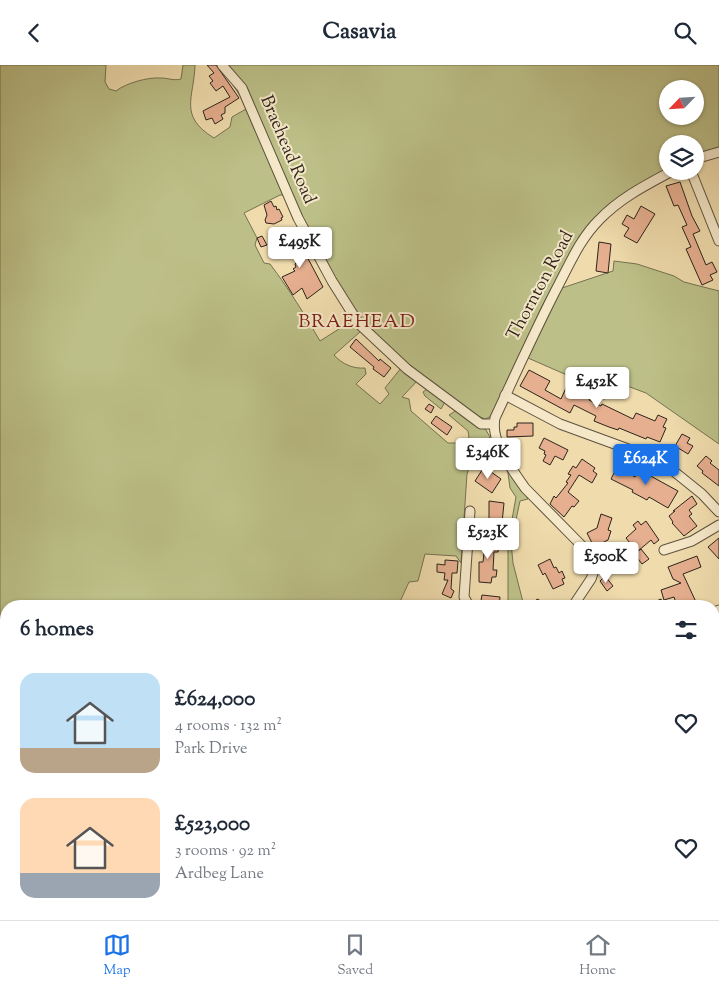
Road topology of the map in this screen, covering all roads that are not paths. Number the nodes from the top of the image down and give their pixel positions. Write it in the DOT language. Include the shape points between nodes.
graph roads {
  1 [pos="222,65"];
  2 [pos="719,152"];
  3 [pos="704,156"];
  4 [pos="659,178"];
  5 [pos="695,180"];
  6 [pos="719,241"];
  7 [pos="505,395"];
  8 [pos="494,423"];
  9 [pos="470,511"];
  10 [pos="719,511"];
  11 [pos="719,525"];
  12 [pos="469,527"];
  13 [pos="482,528"];
  14 [pos="664,550"];
  15 [pos="466,600"];
  16 [pos="577,600"];
  1 -- 8 [label="street, Braehead Road" via="245,95 298,218 359,324 415,375 481,423"];
  2 -- 3 [label="street"];
  4 -- 7 [label="street, Thornton Road" via="614,206 581,241 531,336"];
  5 -- 6 [label="street"];
  7 -- 8 [label="street, Thornton Road"];
  7 -- 10 [label="street" via="560,424 661,461"];
  8 -- 16 [label="street" via="502,453 525,488 587,551 596,565"];
  9 -- 12 [label="street"];
  11 -- 14 [label="street" via="692,541"];
  12 -- 13 [label="street"];
  12 -- 15 [label="street"];
}
